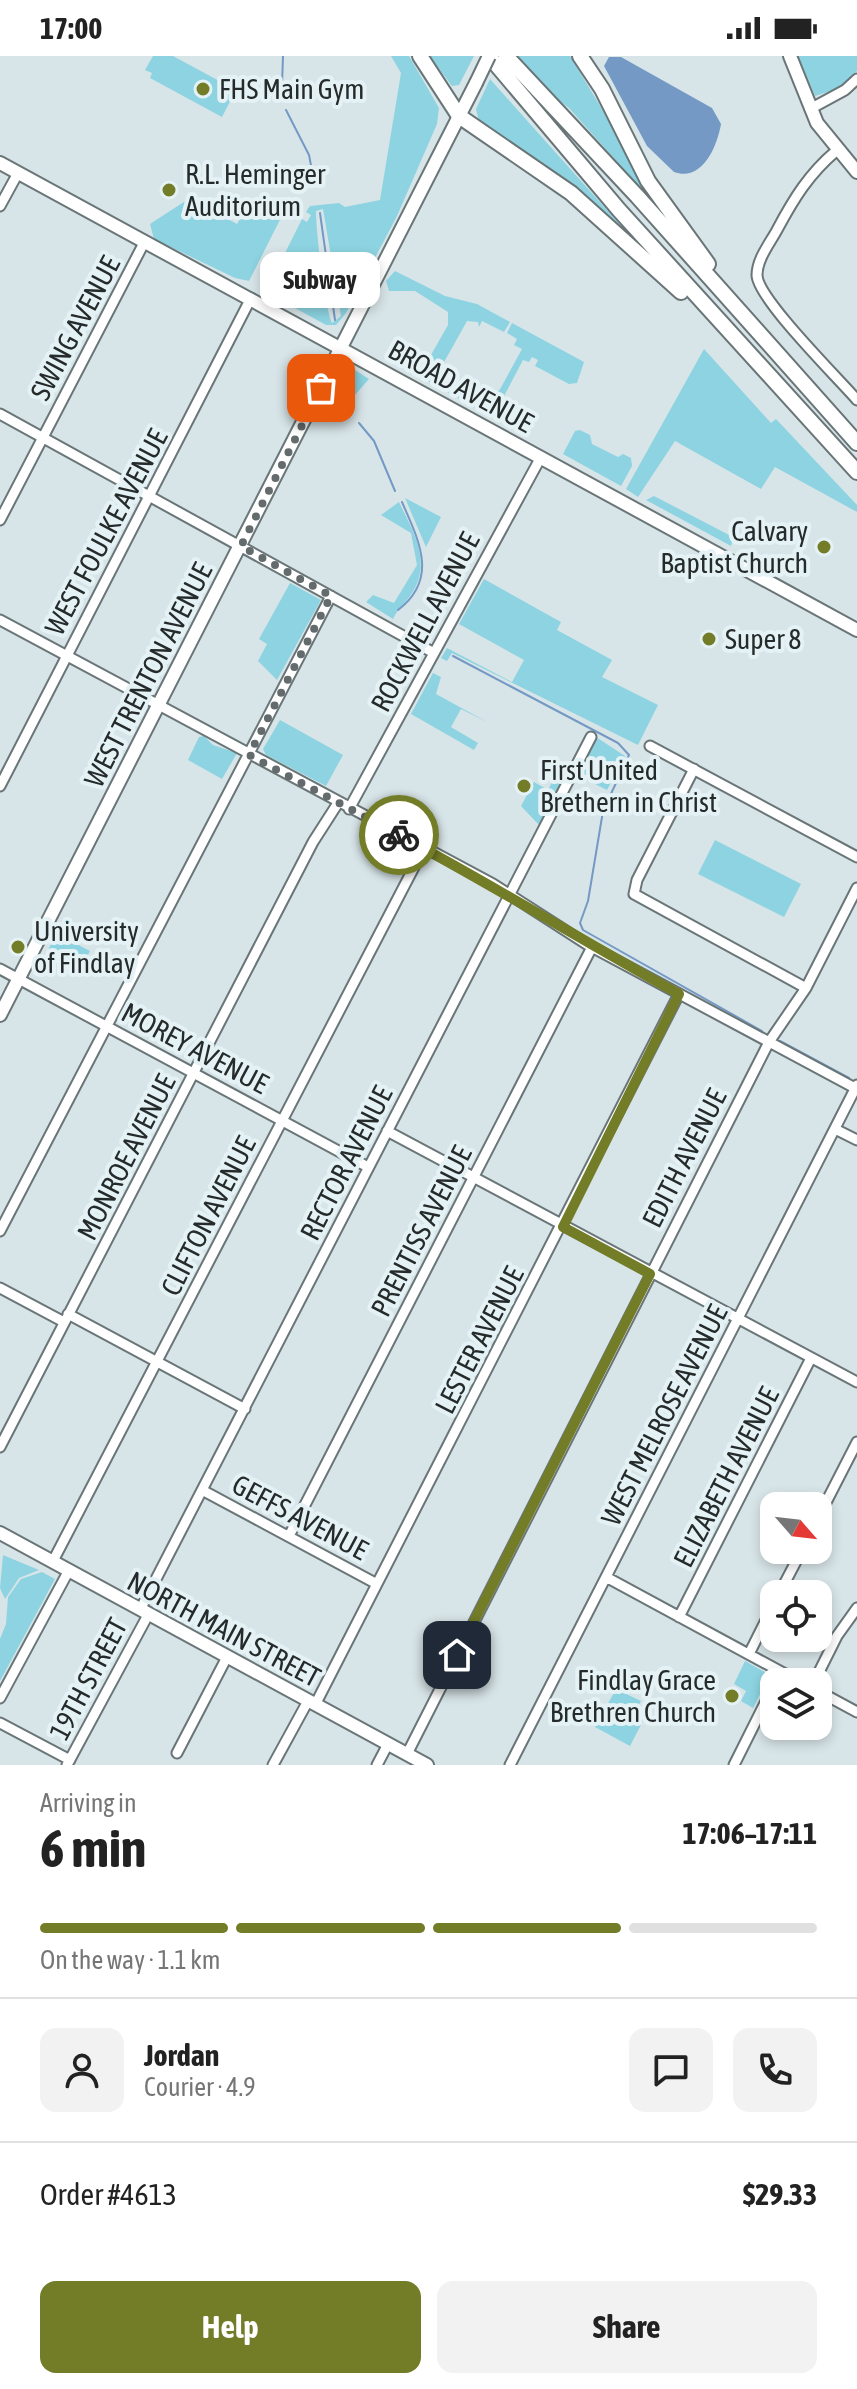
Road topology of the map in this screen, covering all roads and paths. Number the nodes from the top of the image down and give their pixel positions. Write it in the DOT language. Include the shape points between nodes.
graph roads {
  1 [pos="420,56"];
  2 [pos="489,56"];
  3 [pos="506,56"];
  4 [pos="580,56"];
  5 [pos="790,56"];
  6 [pos="857,79"];
  7 [pos="810,109"];
  8 [pos="459,116"];
  9 [pos="836,151"];
  10 [pos="0,163"];
  11 [pos="857,172"];
  12 [pos="18,173"];
  13 [pos="0,206"];
  14 [pos="145,241"];
  15 [pos="251,298"];
  16 [pos="729,299"];
  17 [pos="341,348"];
  18 [pos="787,392"];
  19 [pos="857,400"];
  20 [pos="0,414"];
  21 [pos="43,437"];
  22 [pos="857,443"];
  23 [pos="541,457"];
  24 [pos="857,472"];
  25 [pos="150,495"];
  26 [pos="0,520"];
  27 [pos="241,546"];
  28 [pos="331,596"];
  29 [pos="0,620"];
  30 [pos="857,630"];
  31 [pos="434,653"];
  32 [pos="66,656"];
  33 [pos="159,707"];
  34 [pos="591,737"];
  35 [pos="650,746"];
  36 [pos="249,755"];
  37 [pos="694,769"];
  38 [pos="0,786"];
  39 [pos="338,803"];
  40 [pos="349,809"];
  41 [pos="424,848"];
  42 [pos="857,857"];
  43 [pos="857,888"];
  44 [pos="511,895"];
  45 [pos="592,947"];
  46 [pos="0,969"];
  47 [pos="18,979"];
  48 [pos="806,988"];
  49 [pos="679,994"];
  50 [pos="0,1015"];
  51 [pos="107,1025"];
  52 [pos="769,1042"];
  53 [pos="194,1072"];
  54 [pos="856,1086"];
  55 [pos="282,1120"];
  56 [pos="835,1129"];
  57 [pos="387,1131"];
  58 [pos="857,1140"];
  59 [pos="368,1167"];
  60 [pos="473,1178"];
  61 [pos="563,1227"];
  62 [pos="0,1231"];
  63 [pos="650,1274"];
  64 [pos="0,1288"];
  65 [pos="66,1318"];
  66 [pos="738,1319"];
  67 [pos="811,1358"];
  68 [pos="158,1362"];
  69 [pos="857,1382"];
  70 [pos="245,1409"];
  71 [pos="857,1442"];
  72 [pos="0,1447"];
  73 [pos="202,1490"];
  74 [pos="831,1492"];
  75 [pos="0,1533"];
  76 [pos="289,1536"];
  77 [pos="53,1561"];
  78 [pos="68,1572"];
  79 [pos="606,1577"];
  80 [pos="377,1584"];
  81 [pos="857,1608"];
  82 [pos="144,1612"];
  83 [pos="679,1617"];
  84 [pos="760,1632"];
  85 [pos="749,1654"];
  86 [pos="227,1657"];
  87 [pos="774,1668"];
  88 [pos="821,1668"];
  89 [pos="0,1698"];
  90 [pos="832,1699"];
  91 [pos="311,1703"];
  92 [pos="857,1712"];
  93 [pos="760,1714"];
  94 [pos="0,1723"];
  95 [pos="388,1744"];
  96 [pos="177,1753"];
  97 [pos="407,1754"];
  98 [pos="68,1762"];
  99 [pos="273,1765"];
  100 [pos="377,1765"];
  101 [pos="427,1765"];
  102 [pos="510,1765"];
  103 [pos="734,1765"];
  1 -- 8 [label="highway"];
  2 -- 8 [label="main road, WEST TRENTON AVENUE, bridge"];
  2 -- 18 [label="highway" via="681,281"];
  3 -- 16 [label="highway"];
  4 -- 16 [label="highway" via="648,181"];
  5 -- 7 [label="main road"];
  6 -- 7 [label="street"];
  7 -- 9 [label="main road"];
  8 -- 17 [label="main road, WEST TRENTON AVENUE"];
  8 -- 18 [label="highway" via="539,168 599,216"];
  9 -- 11 [label="main road"];
  9 -- 19 [label="street" via="798,191 757,276 767,299"];
  10 -- 12 [label="main road, BROAD AVENUE"];
  12 -- 13 [label="street"];
  12 -- 14 [label="main road, BROAD AVENUE"];
  14 -- 15 [label="main road, BROAD AVENUE"];
  14 -- 21 [label="street, SWING AVENUE"];
  15 -- 17 [label="main road, BROAD AVENUE"];
  15 -- 25 [label="street, WEST FOULKE AVENUE"];
  16 -- 22 [label="highway"];
  17 -- 23 [label="main road, BROAD AVENUE"];
  17 -- 27 [label="main road, WEST TRENTON AVENUE"];
  18 -- 24 [label="highway"];
  20 -- 21 [label="street"];
  21 -- 25 [label="street"];
  21 -- 26 [label="street, SWING AVENUE"];
  23 -- 30 [label="main road, BROAD AVENUE"];
  23 -- 31 [label="street, ROCKWELL AVENUE"];
  25 -- 27 [label="street"];
  25 -- 32 [label="street, WEST FOULKE AVENUE"];
  27 -- 28 [label="street"];
  27 -- 33 [label="main road, WEST TRENTON AVENUE"];
  28 -- 31 [label="street"];
  28 -- 36 [label="street"];
  29 -- 32 [label="street"];
  31 -- 40 [label="street, ROCKWELL AVENUE"];
  32 -- 33 [label="street"];
  32 -- 38 [label="street, WEST FOULKE AVENUE"];
  33 -- 36 [label="street"];
  33 -- 47 [label="main road, WEST TRENTON AVENUE"];
  34 -- 44 [label="street, RECTOR AVENUE"];
  35 -- 37 [label="street"];
  36 -- 39 [label="street"];
  36 -- 51 [label="street"];
  37 -- 42 [label="street"];
  37 -- 48 [label="street" via="634,894"];
  39 -- 40 [label="street"];
  39 -- 53 [label="street, MONROE AVENUE"];
  40 -- 41 [label="street"];
  41 -- 44 [label="street"];
  41 -- 55 [label="street, CLIFTON AVENUE"];
  43 -- 48 [label="street, EDITH AVENUE"];
  44 -- 45 [label="street"];
  44 -- 57 [label="street, RECTOR AVENUE"];
  45 -- 49 [label="street"];
  45 -- 60 [label="street, PRENTISS AVENUE"];
  46 -- 47 [label="street, MOREY AVENUE"];
  47 -- 50 [label="main road, WEST TRENTON AVENUE"];
  47 -- 51 [label="street, MOREY AVENUE"];
  48 -- 52 [label="street, EDITH AVENUE"];
  49 -- 52 [label="street"];
  49 -- 61 [label="street, LESTER AVENUE"];
  51 -- 53 [label="street, MOREY AVENUE"];
  51 -- 62 [label="street"];
  52 -- 54 [label="street"];
  52 -- 63 [label="street, EDITH AVENUE"];
  53 -- 55 [label="street, MOREY AVENUE"];
  53 -- 65 [label="street, MONROE AVENUE"];
  54 -- 56 [label="street, WEST MELROSE AVENUE"];
  55 -- 59 [label="street, MOREY AVENUE"];
  55 -- 68 [label="street, CLIFTON AVENUE"];
  56 -- 58 [label="street"];
  56 -- 66 [label="street, WEST MELROSE AVENUE"];
  57 -- 59 [label="street, RECTOR AVENUE"];
  57 -- 60 [label="street"];
  59 -- 70 [label="street, RECTOR AVENUE"];
  60 -- 61 [label="street"];
  60 -- 76 [label="street, PRENTISS AVENUE"];
  61 -- 63 [label="street"];
  61 -- 80 [label="street, LESTER AVENUE"];
  63 -- 66 [label="street"];
  63 -- 97 [label="street, EDITH AVENUE"];
  64 -- 65 [label="street"];
  65 -- 68 [label="street"];
  65 -- 72 [label="street, MONROE AVENUE"];
  66 -- 67 [label="street"];
  66 -- 79 [label="street, WEST MELROSE AVENUE"];
  67 -- 69 [label="street"];
  67 -- 83 [label="street, ELIZABETH AVENUE"];
  68 -- 70 [label="street"];
  68 -- 77 [label="street, CLIFTON AVENUE"];
  70 -- 73 [label="street, RECTOR AVENUE"];
  71 -- 74 [label="street"];
  73 -- 76 [label="street, GEFFS AVENUE"];
  73 -- 82 [label="street, RECTOR AVENUE"];
  75 -- 77 [label="main road, NORTH MAIN STREET"];
  76 -- 80 [label="street, GEFFS AVENUE"];
  77 -- 78 [label="main road, NORTH MAIN STREET"];
  78 -- 82 [label="main road, NORTH MAIN STREET"];
  78 -- 89 [label="street"];
  79 -- 83 [label="street"];
  79 -- 102 [label="street, WEST MELROSE AVENUE"];
  80 -- 91 [label="street, LESTER AVENUE"];
  81 -- 88 [label="street"];
  82 -- 86 [label="main road, NORTH MAIN STREET"];
  82 -- 98 [label="street, 19TH STREET"];
  83 -- 85 [label="street"];
  84 -- 85 [label="street"];
  85 -- 87 [label="street"];
  86 -- 91 [label="main road, NORTH MAIN STREET"];
  86 -- 96 [label="street"];
  90 -- 92 [label="street"];
  91 -- 95 [label="main road, NORTH MAIN STREET"];
  91 -- 99 [label="street, LESTER AVENUE"];
  93 -- 103 [label="street"];
  94 -- 98 [label="street"];
  95 -- 97 [label="main road, NORTH MAIN STREET"];
  95 -- 100 [label="street"];
  97 -- 101 [label="main road, NORTH MAIN STREET"];
}
